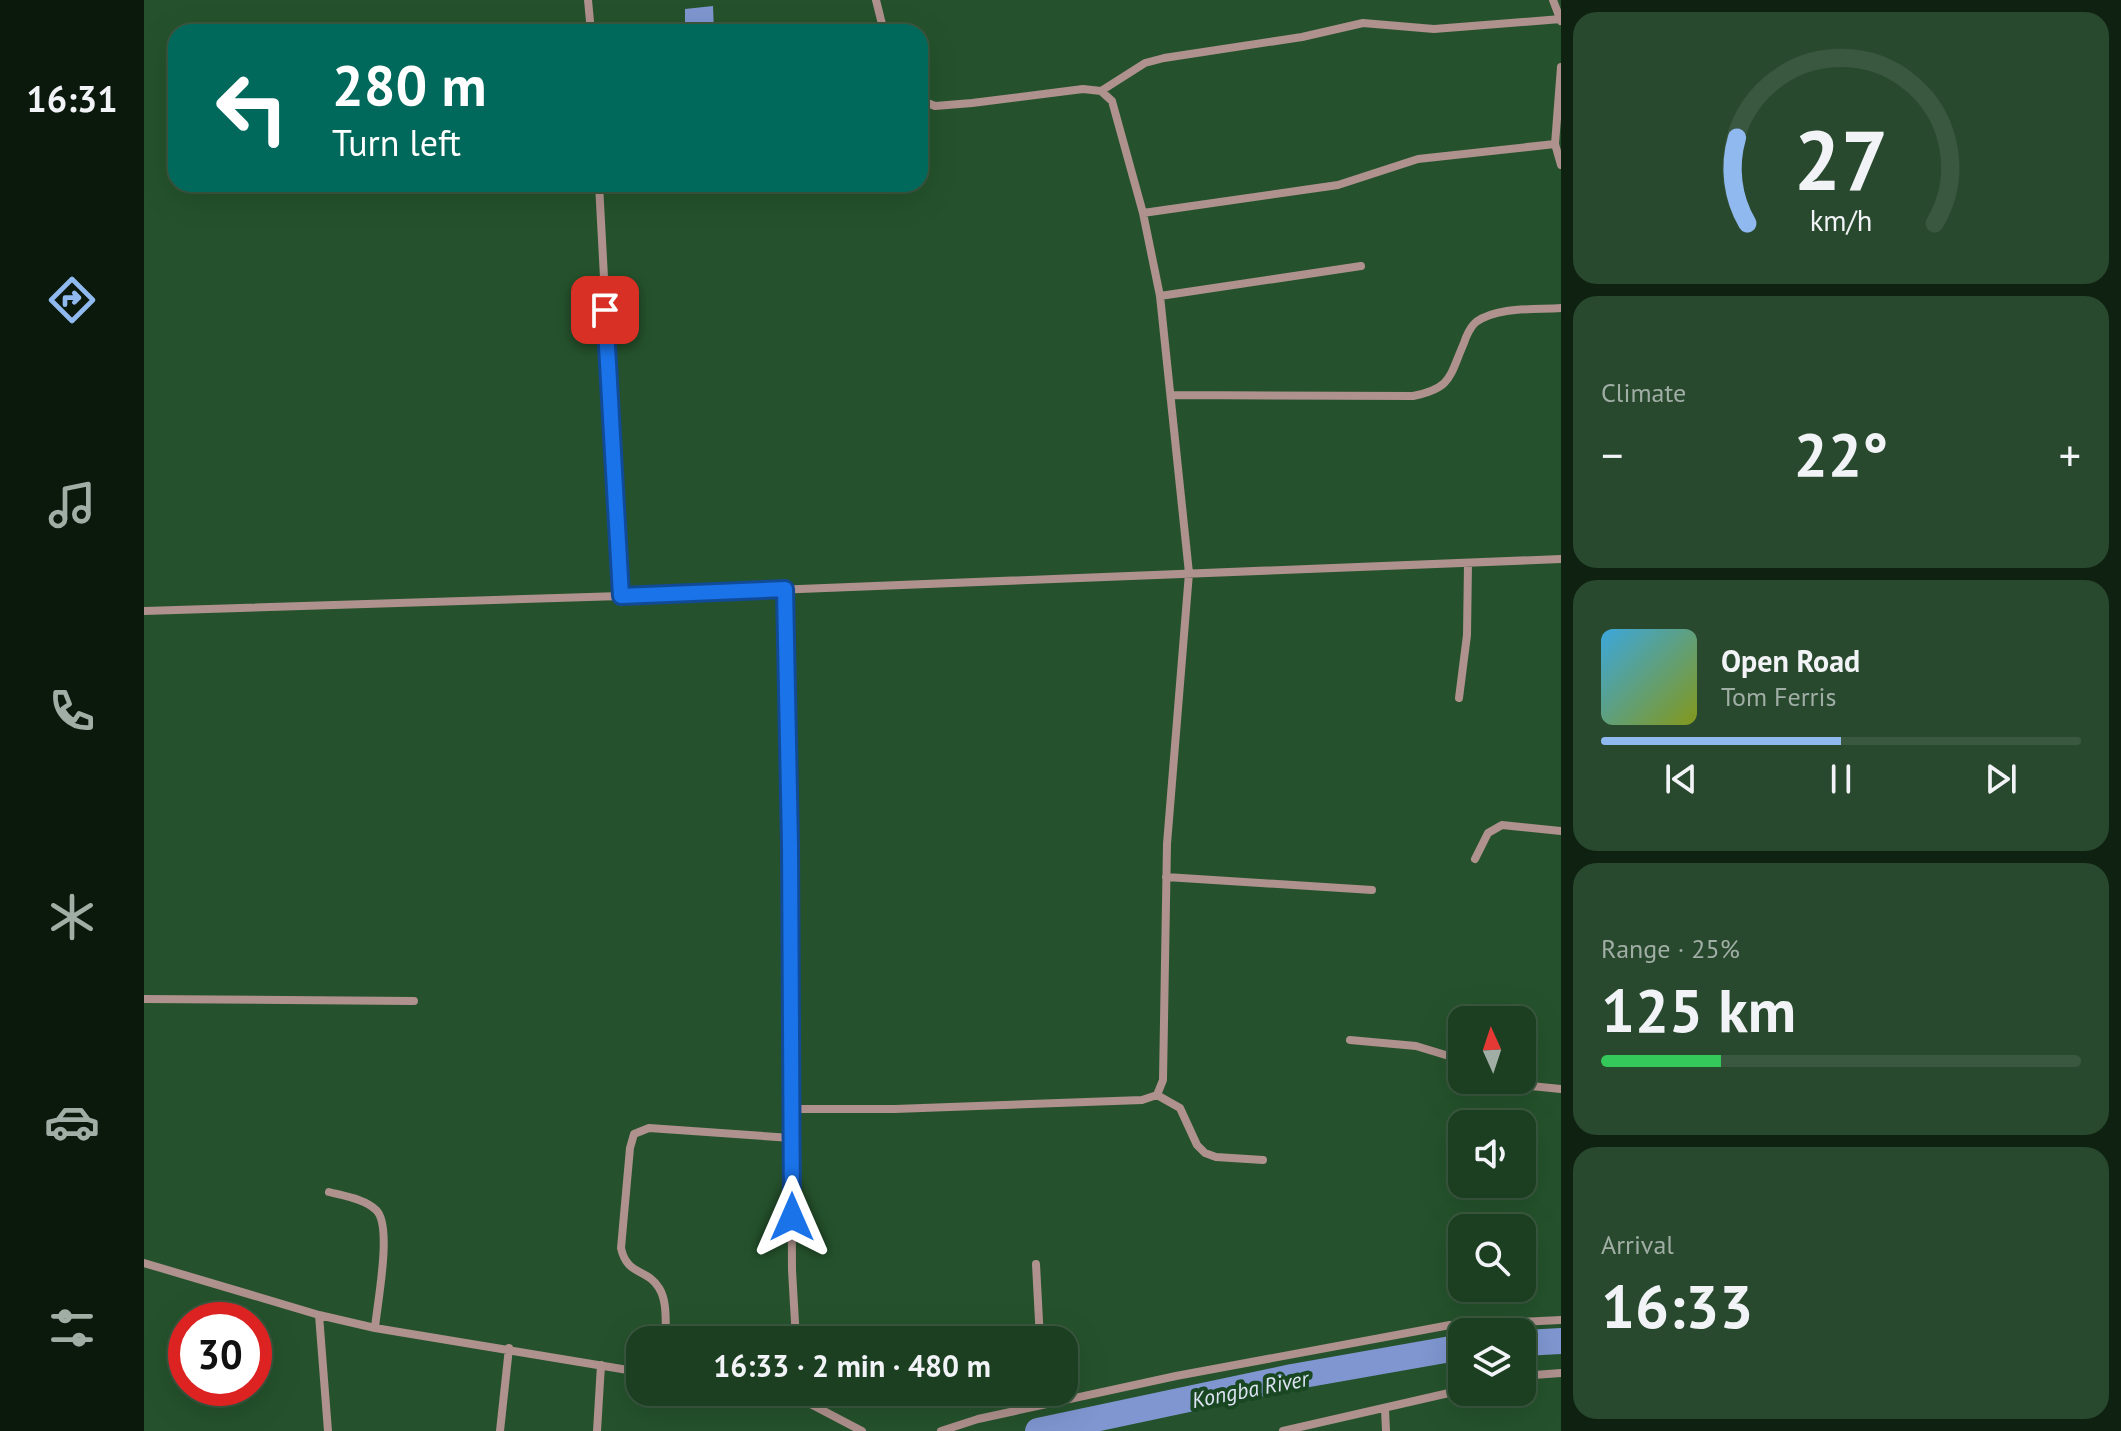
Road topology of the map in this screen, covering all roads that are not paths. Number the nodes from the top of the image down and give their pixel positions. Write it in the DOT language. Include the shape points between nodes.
graph roads {
  1 [pos="588,0"];
  2 [pos="876,0"];
  3 [pos="1553,0"];
  4 [pos="1561,20"];
  5 [pos="590,24"];
  6 [pos="882,24"];
  7 [pos="1561,67"];
  8 [pos="1101,91"];
  9 [pos="928,103"];
  10 [pos="1555,144"];
  11 [pos="1561,165"];
  12 [pos="599,192"];
  13 [pos="1143,213"];
  14 [pos="1361,266"];
  15 [pos="1160,296"];
  16 [pos="1561,308"];
  17 [pos="1172,395"];
  18 [pos="1561,559"];
  19 [pos="1468,563"];
  20 [pos="1189,573"];
  21 [pos="785,589"];
  22 [pos="621,596"];
  23 [pos="144,611"];
  24 [pos="1459,698"];
  25 [pos="1561,831"];
  26 [pos="1475,859"];
  27 [pos="1166,877"];
  28 [pos="1372,890"];
  29 [pos="144,999"];
  30 [pos="414,1001"];
  31 [pos="1350,1040"];
  32 [pos="1448,1056"];
  33 [pos="1536,1086"];
  34 [pos="1561,1089"];
  35 [pos="1157,1095"];
  36 [pos="792,1109"];
  37 [pos="791,1138"];
  38 [pos="1263,1160"];
  39 [pos="329,1192"];
  40 [pos="144,1263"];
  41 [pos="1036,1264"];
  42 [pos="319,1315"];
  43 [pos="1561,1320"];
  44 [pos="665,1326"];
  45 [pos="796,1326"];
  46 [pos="1039,1326"];
  47 [pos="375,1328"];
  48 [pos="509,1348"];
  49 [pos="601,1365"];
  50 [pos="626,1369"];
  51 [pos="1561,1373"];
  52 [pos="1536,1375"];
  53 [pos="1448,1393"];
  54 [pos="1078,1397"];
  55 [pos="818,1406"];
  56 [pos="1036,1406"];
  57 [pos="1385,1409"];
  58 [pos="328,1431"];
  59 [pos="500,1431"];
  60 [pos="597,1431"];
  61 [pos="862,1431"];
  62 [pos="941,1431"];
  63 [pos="1283,1431"];
  64 [pos="1386,1431"];
  1 -- 5 [label="street"];
  2 -- 6 [label="street"];
  3 -- 4 [label="street"];
  4 -- 8 [label="street" via="1434,29 1363,23 1164,58 1145,63"];
  7 -- 10 [label="street"];
  8 -- 9 [label="street"];
  8 -- 13 [label="street" via="1112,101"];
  10 -- 11 [label="street"];
  10 -- 13 [label="street" via="1418,159 1338,185"];
  12 -- 22 [label="street"];
  13 -- 15 [label="street"];
  14 -- 15 [label="street"];
  15 -- 17 [label="street"];
  16 -- 17 [label="street" via="1492,315 1475,323 1449,380 1435,391 1413,396"];
  17 -- 20 [label="street"];
  18 -- 19 [label="street"];
  19 -- 20 [label="street"];
  19 -- 24 [label="street"];
  20 -- 21 [label="street"];
  20 -- 27 [label="street"];
  21 -- 22 [label="street"];
  21 -- 36 [label="street"];
  22 -- 23 [label="street"];
  25 -- 26 [label="street" via="1502,825 1488,833"];
  27 -- 28 [label="street"];
  27 -- 35 [label="street" via="1163,1080"];
  29 -- 30 [label="street"];
  31 -- 32 [label="street" via="1416,1046"];
  33 -- 34 [label="street"];
  35 -- 36 [label="street" via="1142,1100"];
  35 -- 38 [label="street" via="1180,1108 1205,1153"];
  36 -- 37 [label="street"];
  37 -- 44 [label="street" via="649,1128 634,1134 621,1248 630,1268 659,1287"];
  37 -- 45 [label="street"];
  39 -- 47 [label="street" via="380,1213 385,1229"];
  40 -- 42 [label="street"];
  41 -- 46 [label="street"];
  42 -- 47 [label="street"];
  42 -- 58 [label="street"];
  43 -- 54 [label="street" via="1450,1325"];
  47 -- 48 [label="street"];
  48 -- 49 [label="street"];
  48 -- 59 [label="street"];
  49 -- 50 [label="street"];
  49 -- 60 [label="street"];
  51 -- 52 [label="street"];
  53 -- 57 [label="street"];
  55 -- 61 [label="street"];
  56 -- 62 [label="street"];
  57 -- 63 [label="street"];
  57 -- 64 [label="street"];
}
